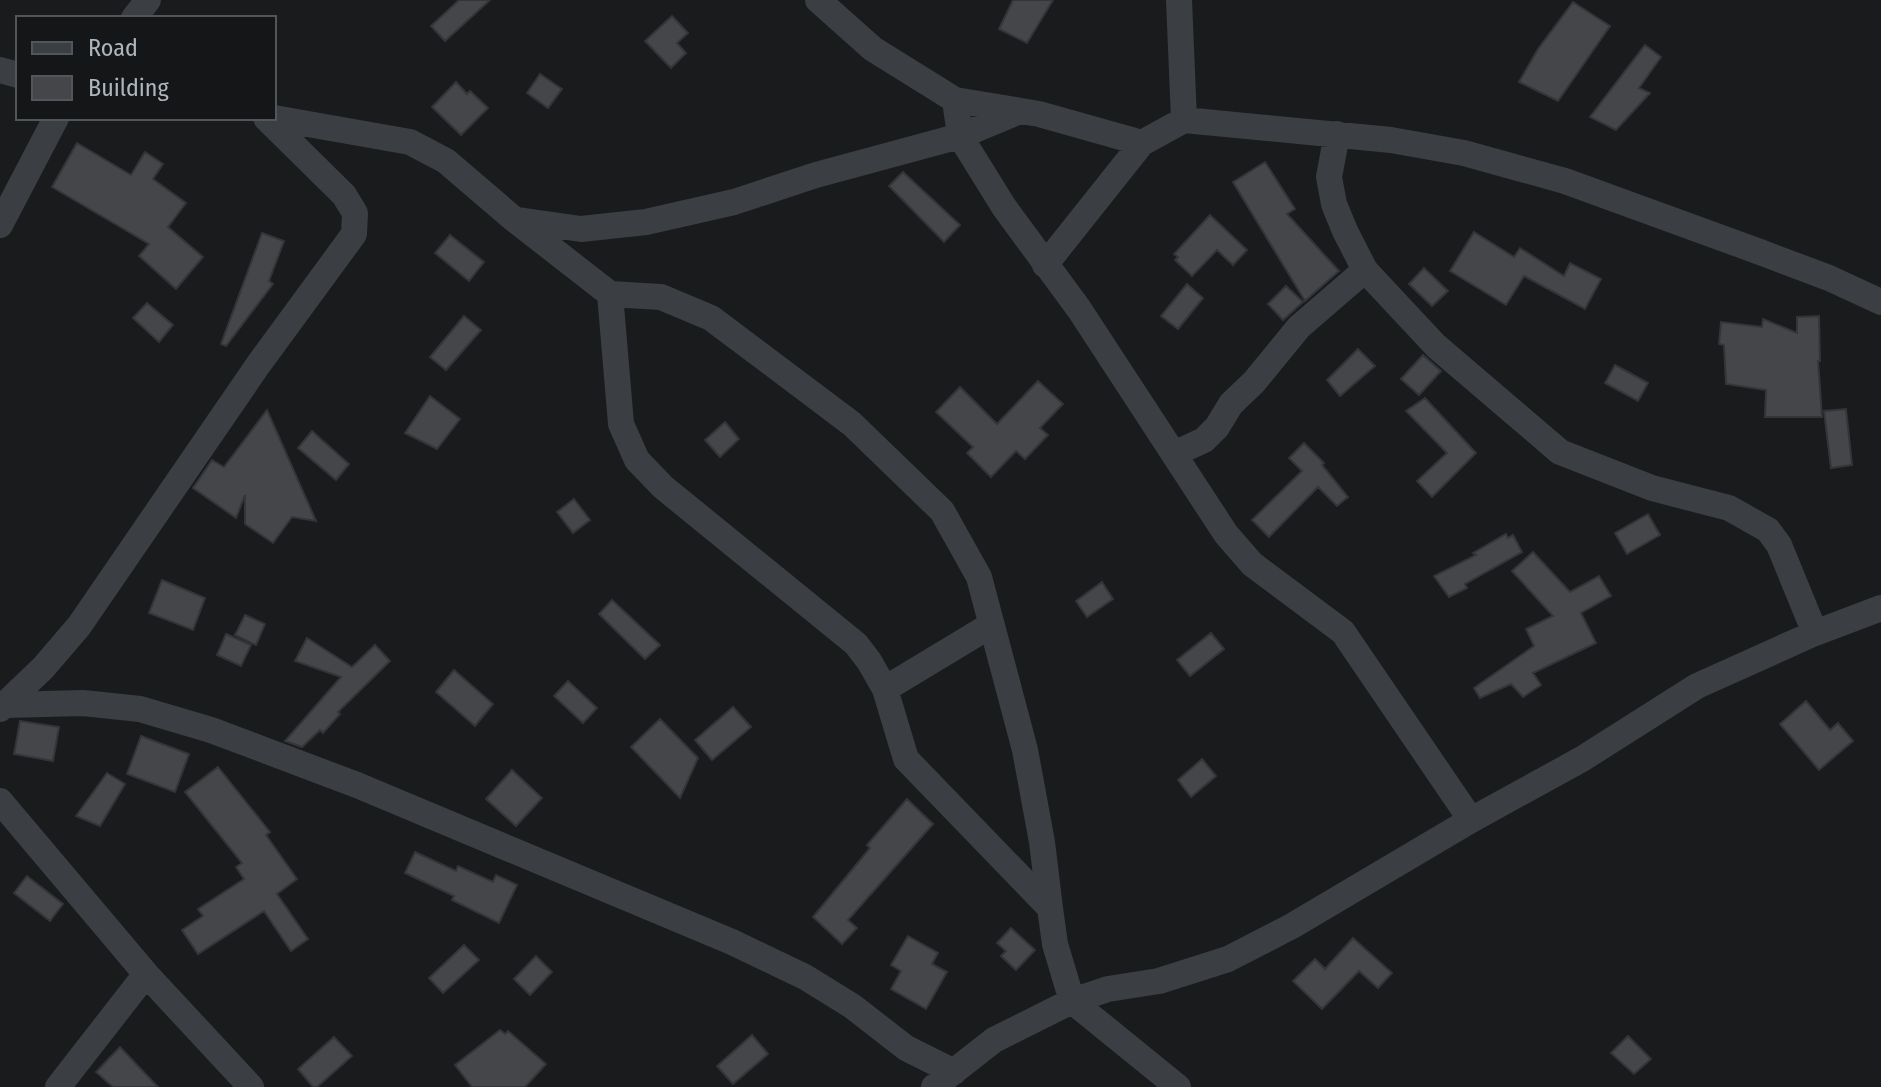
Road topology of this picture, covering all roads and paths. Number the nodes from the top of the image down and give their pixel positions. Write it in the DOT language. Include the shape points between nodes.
graph roads {
  1 [pos="148,0"];
  2 [pos="818,0"];
  3 [pos="1179,0"];
  4 [pos="136,16"];
  5 [pos="955,100"];
  6 [pos="1020,111"];
  7 [pos="276,118"];
  8 [pos="55,120"];
  9 [pos="268,120"];
  10 [pos="1184,120"];
  11 [pos="1337,134"];
  12 [pos="960,136"];
  13 [pos="1142,143"];
  14 [pos="515,220"];
  15 [pos="0,225"];
  16 [pos="1045,265"];
  17 [pos="1365,270"];
  18 [pos="610,294"];
  19 [pos="1881,302"];
  20 [pos="1174,454"];
  21 [pos="1881,608"];
  22 [pos="991,625"];
  23 [pos="1815,633"];
  24 [pos="885,689"];
  25 [pos="3,707"];
  26 [pos="0,801"];
  27 [pos="1471,820"];
  28 [pos="1050,908"];
  29 [pos="146,974"];
  30 [pos="1072,1001"];
  31 [pos="944,1080"];
  32 [pos="58,1087"];
  33 [pos="251,1087"];
  34 [pos="1178,1087"];
  1 -- 4 [label="street"];
  2 -- 5 [label="street" via="873,49"];
  3 -- 10 [label="street"];
  5 -- 6 [label="street"];
  5 -- 12 [label="street"];
  6 -- 12 [label="street"];
  6 -- 13 [label="street"];
  7 -- 14 [label="street" via="410,142 446,161"];
  8 -- 15 [label="street"];
  9 -- 25 [label="street" via="344,195 355,213 354,234 79,626"];
  10 -- 11 [label="street"];
  10 -- 13 [label="street"];
  11 -- 17 [label="street" via="1329,177 1334,204"];
  11 -- 19 [label="street" via="1464,153 1565,181"];
  12 -- 14 [label="street" via="646,222 581,229"];
  12 -- 16 [label="street"];
  13 -- 16 [label="street"];
  14 -- 18 [label="street"];
  16 -- 20 [label="street"];
  17 -- 20 [label="street" via="1299,327 1204,440"];
  17 -- 23 [label="street" via="1436,346 1560,452 1652,488 1729,508 1768,530"];
  18 -- 22 [label="street" via="661,297 711,318 852,424 942,511 979,577"];
  18 -- 24 [label="street" via="621,424 637,460 856,644"];
  20 -- 27 [label="street" via="1252,564 1343,632"];
  21 -- 23 [label="street"];
  22 -- 24 [label="street"];
  22 -- 28 [label="street" via="1025,750"];
  23 -- 27 [label="street" via="1697,686 1582,759"];
  24 -- 28 [label="street" via="906,759"];
  25 -- 31 [label="street" via="83,703 140,709 357,785 805,977 852,1006"];
  26 -- 29 [label="street"];
  27 -- 30 [label="street" via="1228,959"];
  28 -- 30 [label="street"];
  29 -- 32 [label="street"];
  29 -- 33 [label="street"];
  30 -- 31 [label="street" via="994,1040"];
  30 -- 34 [label="street"];
}
